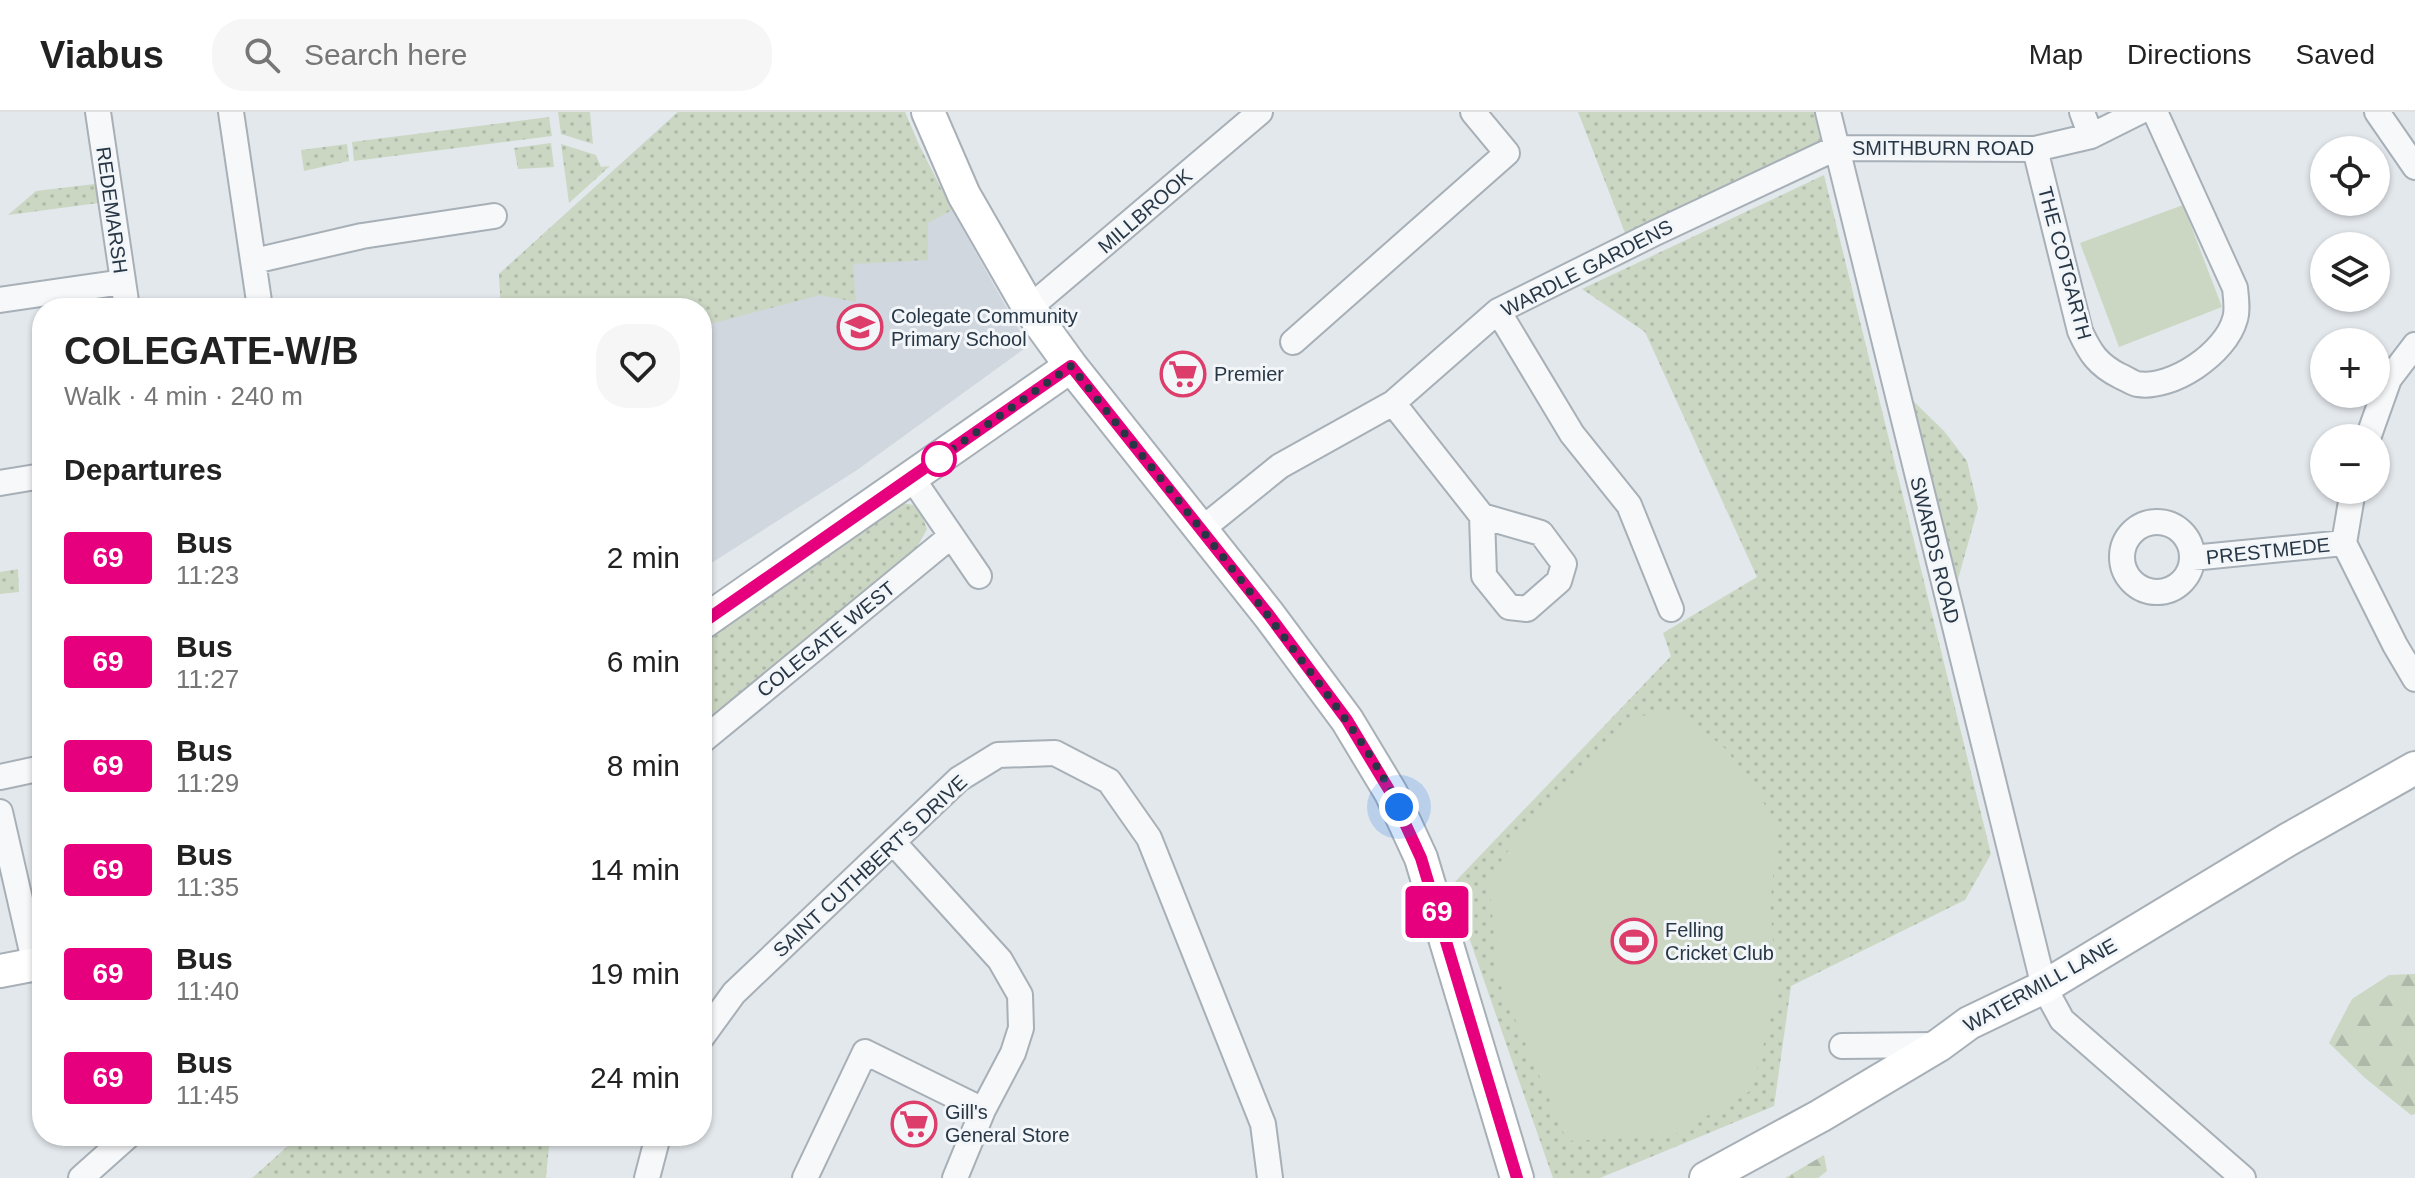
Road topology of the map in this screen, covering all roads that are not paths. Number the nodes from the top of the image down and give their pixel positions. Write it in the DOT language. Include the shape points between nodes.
graph roads {
  1 [pos="98,112"];
  2 [pos="231,112"];
  3 [pos="928,112"];
  4 [pos="1260,112"];
  5 [pos="1473,112"];
  6 [pos="1828,112"];
  7 [pos="2082,112"];
  8 [pos="2139,112"];
  9 [pos="2155,112"];
  10 [pos="2377,112"];
  11 [pos="2091,136"];
  12 [pos="1836,148"];
  13 [pos="2035,149"];
  14 [pos="2415,167"];
  15 [pos="494,216"];
  16 [pos="254,261"];
  17 [pos="123,282"];
  18 [pos="125,298"];
  19 [pos="259,298"];
  20 [pos="0,300"];
  21 [pos="1029,308"];
  22 [pos="1498,311"];
  23 [pos="1293,342"];
  24 [pos="2415,345"];
  25 [pos="1071,366"];
  26 [pos="1393,403"];
  27 [pos="2373,424"];
  28 [pos="32,478"];
  29 [pos="912,478"];
  30 [pos="0,483"];
  31 [pos="2351,504"];
  32 [pos="1482,516"];
  33 [pos="1202,529"];
  34 [pos="950,537"];
  35 [pos="2344,543"];
  36 [pos="2192,558"];
  37 [pos="979,576"];
  38 [pos="1671,609"];
  39 [pos="712,616"];
  40 [pos="2415,679"];
  41 [pos="712,733"];
  42 [pos="2415,768"];
  43 [pos="32,770"];
  44 [pos="0,777"];
  45 [pos="0,812"];
  46 [pos="893,842"];
  47 [pos="32,940"];
  48 [pos="32,965"];
  49 [pos="0,971"];
  50 [pos="2044,987"];
  51 [pos="712,1023"];
  52 [pos="1939,1045"];
  53 [pos="1842,1046"];
  54 [pos="983,1110"];
  55 [pos="117,1146"];
  56 [pos="655,1146"];
  57 [pos="81,1178"];
  58 [pos="647,1178"];
  59 [pos="805,1178"];
  60 [pos="955,1178"];
  61 [pos="1270,1178"];
  62 [pos="1517,1178"];
  63 [pos="1706,1178"];
  64 [pos="2243,1178"];
  1 -- 17 [label="street, REDEMARSH"];
  2 -- 16 [label="street"];
  3 -- 21 [label="street" via="964,195"];
  4 -- 21 [label="street, MILLBROOK"];
  5 -- 23 [label="street" via="1507,153"];
  6 -- 12 [label="street, SWARDS ROAD"];
  7 -- 11 [label="street"];
  8 -- 11 [label="street, SMITHBURN ROAD"];
  9 -- 13 [label="street, THE COTGARTH" via="2235,288 2237,316 2212,355 2165,379 2136,384 2101,366 2089,351"];
  10 -- 14 [label="street"];
  11 -- 13 [label="street, SMITHBURN ROAD"];
  12 -- 13 [label="street, SMITHBURN ROAD"];
  12 -- 22 [label="street, WARDLE GARDENS"];
  12 -- 50 [label="street, SWARDS ROAD"];
  15 -- 16 [label="street" via="362,236"];
  16 -- 19 [label="street"];
  17 -- 18 [label="street, REDEMARSH"];
  17 -- 20 [label="street"];
  21 -- 25 [label="street"];
  22 -- 26 [label="street, WARDLE GARDENS"];
  22 -- 38 [label="street" via="1572,434 1629,505"];
  24 -- 27 [label="street" via="2389,379"];
  25 -- 29 [label="street"];
  25 -- 33 [label="street"];
  26 -- 32 [label="street"];
  26 -- 33 [label="street, WARDLE GARDENS" via="1280,466"];
  28 -- 30 [label="street"];
  29 -- 34 [label="street"];
  29 -- 39 [label="street"];
  31 -- 35 [label="street"];
  33 -- 62 [label="street" via="1347,720 1396,802 1421,858"];
  34 -- 37 [label="street"];
  34 -- 41 [label="street, COLEGATE WEST"];
  35 -- 36 [label="street, PRESTMEDE"];
  35 -- 40 [label="street"];
  42 -- 50 [label="street, WATERMILL LANE"];
  43 -- 44 [label="street"];
  45 -- 47 [label="street"];
  46 -- 51 [label="street, SAINT CUTHBERT'S DRIVE" via="734,993"];
  46 -- 54 [label="street" via="1000,960 1020,995 1021,1028"];
  46 -- 61 [label="street, SAINT CUTHBERT'S DRIVE" via="959,779 998,755 1055,753 1109,781 1149,838 1263,1124"];
  48 -- 49 [label="street"];
  50 -- 52 [label="street, WATERMILL LANE" via="1969,1023"];
  50 -- 64 [label="street, SWARDS ROAD" via="2062,1020"];
  52 -- 53 [label="street"];
  52 -- 63 [label="street, WATERMILL LANE"];
  54 -- 59 [label="street" via="865,1052"];
  54 -- 60 [label="street"];
  55 -- 57 [label="street"];
  56 -- 58 [label="street"];
}
